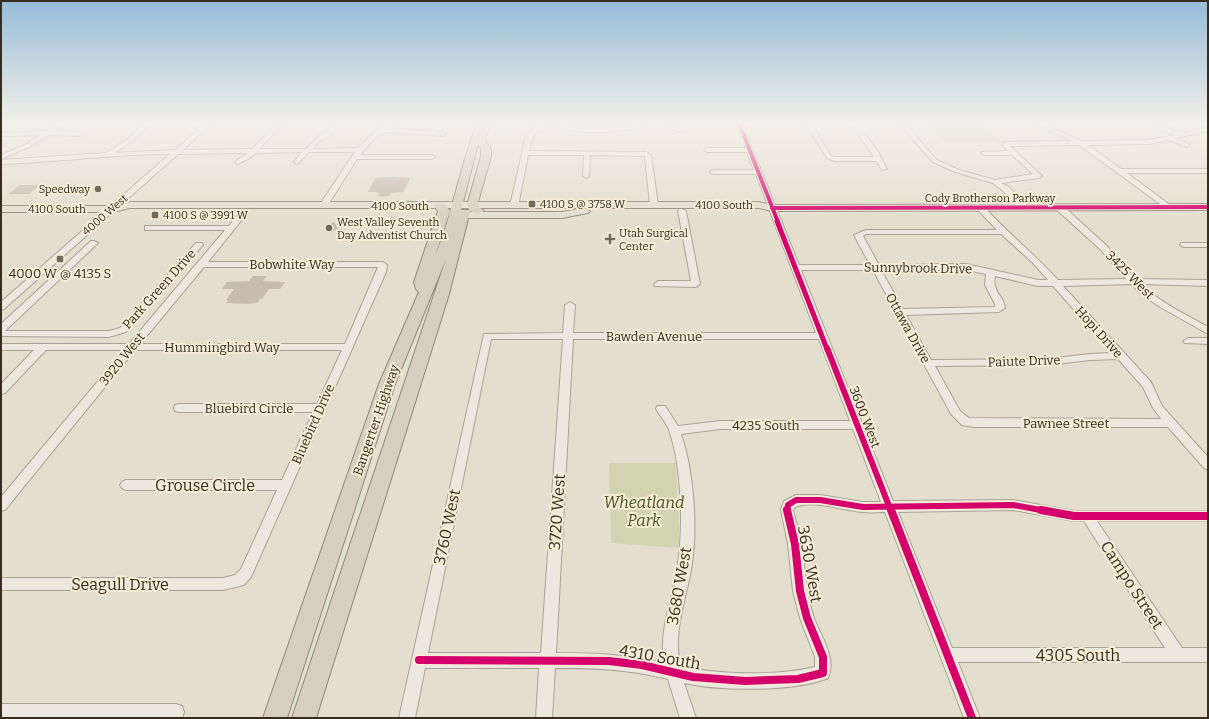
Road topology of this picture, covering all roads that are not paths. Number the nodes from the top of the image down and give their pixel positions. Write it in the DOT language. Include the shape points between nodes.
graph roads {
  1 [pos="84,157"];
  2 [pos="171,157"];
  3 [pos="248,157"];
  4 [pos="302,157"];
  5 [pos="354,157"];
  6 [pos="432,157"];
  7 [pos="470,157"];
  8 [pos="486,157"];
  9 [pos="524,157"];
  10 [pos="587,157"];
  11 [pos="649,157"];
  12 [pos="752,157"];
  13 [pos="829,157"];
  14 [pos="931,157"];
  15 [pos="1018,157"];
  16 [pos="1100,157"];
  17 [pos="877,159"];
  18 [pos="1,162"];
  19 [pos="238,162"];
  20 [pos="297,162"];
  21 [pos="884,169"];
  22 [pos="1120,171"];
  23 [pos="1208,171"];
  24 [pos="713,172"];
  25 [pos="758,172"];
  26 [pos="586,176"];
  27 [pos="995,182"];
  28 [pos="654,205"];
  29 [pos="698,205"];
  30 [pos="323,206"];
  31 [pos="334,206"];
  32 [pos="514,206"];
  33 [pos="1208,207"];
  34 [pos="461,208"];
  35 [pos="772,208"];
  36 [pos="980,208"];
  37 [pos="1024,208"];
  38 [pos="1060,208"];
  39 [pos="1168,208"];
  40 [pos="1,209"];
  41 [pos="113,209"];
  42 [pos="682,211"];
  43 [pos="184,212"];
  44 [pos="244,212"];
  45 [pos="585,212"];
  46 [pos="148,228"];
  47 [pos="230,228"];
  48 [pos="1002,232"];
  49 [pos="94,243"];
  50 [pos="199,245"];
  51 [pos="1184,245"];
  52 [pos="1208,245"];
  53 [pos="200,265"];
  54 [pos="383,265"];
  55 [pos="180,266"];
  56 [pos="875,267"];
  57 [pos="795,268"];
  58 [pos="43,270"];
  59 [pos="65,270"];
  60 [pos="990,272"];
  61 [pos="1133,281"];
  62 [pos="1056,283"];
  63 [pos="1208,283"];
  64 [pos="658,284"];
  65 [pos="424,294"];
  66 [pos="570,305"];
  67 [pos="1,307"];
  68 [pos="899,312"];
  69 [pos="1,329"];
  70 [pos="1208,331"];
  71 [pos="1,332"];
  72 [pos="487,336"];
  73 [pos="568,336"];
  74 [pos="822,336"];
  75 [pos="1208,340"];
  76 [pos="1188,341"];
  77 [pos="1,347"];
  78 [pos="43,347"];
  79 [pos="132,347"];
  80 [pos="347,347"];
  81 [pos="1121,356"];
  82 [pos="927,363"];
  83 [pos="1,390"];
  84 [pos="179,408"];
  85 [pos="320,408"];
  86 [pos="661,409"];
  87 [pos="404,410"];
  88 [pos="962,420"];
  89 [pos="1171,422"];
  90 [pos="857,425"];
  91 [pos="675,431"];
  92 [pos="1208,465"];
  93 [pos="126,485"];
  94 [pos="285,485"];
  95 [pos="1,506"];
  96 [pos="889,506"];
  97 [pos="1087,516"];
  98 [pos="1208,516"];
  99 [pos="239,581"];
  100 [pos="1,584"];
  101 [pos="947,655"];
  102 [pos="1178,655"];
  103 [pos="1208,655"];
  104 [pos="419,660"];
  105 [pos="547,661"];
  106 [pos="674,673"];
  107 [pos="823,673"];
  108 [pos="1,712"];
  109 [pos="174,715"];
  110 [pos="275,718"];
  111 [pos="304,718"];
  112 [pos="407,718"];
  113 [pos="544,718"];
  114 [pos="688,718"];
  115 [pos="972,718"];
  1 -- 18 [label="street"];
  2 -- 41 [label="street, 4000 West"];
  3 -- 19 [label="street"];
  4 -- 20 [label="street"];
  5 -- 6 [label="street"];
  5 -- 30 [label="street"];
  7 -- 34 [label="highway, Bangerter Highway"];
  8 -- 34 [label="highway"];
  9 -- 32 [label="street"];
  10 -- 26 [label="street"];
  11 -- 28 [label="street"];
  12 -- 25 [label="street, 3600 West"];
  13 -- 17 [label="street"];
  14 -- 27 [label="street" via="950,171"];
  15 -- 27 [label="street" via="1039,176"];
  16 -- 22 [label="street"];
  17 -- 21 [label="street"];
  22 -- 23 [label="street"];
  22 -- 39 [label="street"];
  24 -- 25 [label="street"];
  25 -- 35 [label="street, 3600 West"];
  27 -- 37 [label="street" via="1007,190"];
  28 -- 29 [label="main road, 4100 South"];
  28 -- 32 [label="main road, 4100 South"];
  29 -- 35 [label="main road, 4100 South" via="759,205"];
  29 -- 45 [label="main road" via="679,208 600,208"];
  30 -- 31 [label="main road, 4100 South"];
  30 -- 41 [label="main road, 4100 South" via="130,205"];
  31 -- 34 [label="main road, 4100 South"];
  31 -- 34 [label="main road" via="357,202"];
  31 -- 43 [label="main road" via="312,209 205,209"];
  32 -- 34 [label="main road, 4100 South"];
  33 -- 39 [label="main road, Cody Brotherson Parkway"];
  34 -- 44 [label="main road, 4100 South"];
  34 -- 45 [label="main road, 4100 South"];
  34 -- 45 [label="main road" via="562,215"];
  34 -- 65 [label="highway, Bangerter Highway"];
  34 -- 87 [label="highway, Bangerter Highway" via="454,256"];
  35 -- 36 [label="main road, Cody Brotherson Parkway"];
  35 -- 42 [label="main road, 4100 South" via="761,211"];
  35 -- 57 [label="street, 3600 West"];
  36 -- 37 [label="main road, Cody Brotherson Parkway"];
  36 -- 48 [label="street, Hopi Drive"];
  37 -- 38 [label="main road, Cody Brotherson Parkway"];
  38 -- 39 [label="main road, Cody Brotherson Parkway"];
  38 -- 61 [label="street, 3425 West" via="1106,250"];
  40 -- 41 [label="main road, 4100 South"];
  41 -- 43 [label="main road, 4100 South" via="122,212"];
  41 -- 58 [label="street, 4000 West"];
  42 -- 45 [label="main road, 4100 South"];
  42 -- 64 [label="street" via="696,284"];
  43 -- 44 [label="main road, 4100 South"];
  44 -- 47 [label="street, 3920 West"];
  46 -- 47 [label="street"];
  47 -- 53 [label="street, 3920 West"];
  48 -- 56 [label="street, Ottawa Drive" via="859,233 858,238"];
  48 -- 62 [label="street, Hopi Drive" via="1030,255"];
  49 -- 59 [label="street"];
  50 -- 55 [label="street, Park Green Drive"];
  51 -- 52 [label="street"];
  53 -- 54 [label="street, Bobwhite Way"];
  53 -- 55 [label="street, Bobwhite Way"];
  53 -- 79 [label="street, 3920 West"];
  54 -- 80 [label="street, Bluebird Drive"];
  55 -- 71 [label="street, Park Green Drive" via="123,330 118,332"];
  56 -- 57 [label="street, Sunnybrook Drive"];
  56 -- 60 [label="street, Sunnybrook Drive" via="966,267"];
  56 -- 68 [label="street, Ottawa Drive"];
  57 -- 74 [label="street, 3600 West"];
  58 -- 59 [label="street"];
  58 -- 67 [label="street, 4000 West"];
  59 -- 69 [label="street"];
  60 -- 62 [label="street, Sunnybrook Drive" via="1032,282"];
  60 -- 68 [label="street" via="989,285 1000,304 1000,308 995,311"];
  61 -- 62 [label="street, Sunnybrook Drive"];
  61 -- 63 [label="street, Sunnybrook Drive"];
  61 -- 70 [label="street, 3425 West" via="1156,301"];
  62 -- 81 [label="street, Hopi Drive"];
  65 -- 87 [label="highway" via="426,314 404,382"];
  65 -- 110 [label="highway, Bangerter Highway" via="388,384"];
  66 -- 73 [label="street, 3720 West"];
  68 -- 82 [label="street, Ottawa Drive"];
  72 -- 73 [label="street, Bawden Avenue"];
  72 -- 104 [label="street, 3760 West"];
  73 -- 74 [label="street, Bawden Avenue"];
  73 -- 105 [label="street, 3720 West"];
  74 -- 90 [label="street, 3600 West"];
  75 -- 76 [label="street"];
  77 -- 78 [label="street, Hummingbird Way"];
  78 -- 79 [label="street, Hummingbird Way"];
  78 -- 83 [label="street"];
  79 -- 80 [label="street, Hummingbird Way"];
  79 -- 95 [label="street, 3920 West"];
  80 -- 85 [label="street, Bluebird Drive"];
  81 -- 82 [label="street, Paiute Drive" via="1083,357 1047,362"];
  81 -- 89 [label="street, Hopi Drive" via="1147,386 1156,405"];
  82 -- 88 [label="street, Ottawa Drive" via="954,412"];
  84 -- 85 [label="street, Bluebird Circle"];
  85 -- 94 [label="street, Bluebird Drive"];
  86 -- 91 [label="street, 3680 West"];
  87 -- 111 [label="highway, Bangerter Highway"];
  88 -- 89 [label="street, Pawnee Street" via="974,423"];
  89 -- 92 [label="street, Hopi Drive"];
  90 -- 91 [label="street, 4235 South" via="720,426"];
  90 -- 96 [label="street, 3600 West"];
  91 -- 106 [label="street, 3680 West" via="682,463 688,521 686,557 670,632"];
  93 -- 94 [label="street, Grouse Circle"];
  94 -- 99 [label="street, Bluebird Drive" via="248,568"];
  96 -- 97 [label="street" via="1013,506"];
  96 -- 101 [label="street, 3600 West"];
  96 -- 107 [label="street, 3630 West" via="858,506 820,500 796,500 788,505 800,591 807,618 823,657"];
  97 -- 98 [label="street"];
  97 -- 102 [label="street, Campo Street"];
  99 -- 100 [label="street, Seagull Drive" via="223,584"];
  101 -- 102 [label="street, 4305 South"];
  101 -- 115 [label="street, 3600 West"];
  102 -- 103 [label="street, 4305 South"];
  104 -- 105 [label="street, 4310 South"];
  104 -- 112 [label="street, 3760 West"];
  105 -- 106 [label="street, 4310 South" via="609,661 642,665"];
  105 -- 113 [label="street, 3720 West"];
  106 -- 107 [label="street, 4310 South" via="745,681 798,679"];
  106 -- 114 [label="street, 3680 West"];
  108 -- 109 [label="street"];
}
